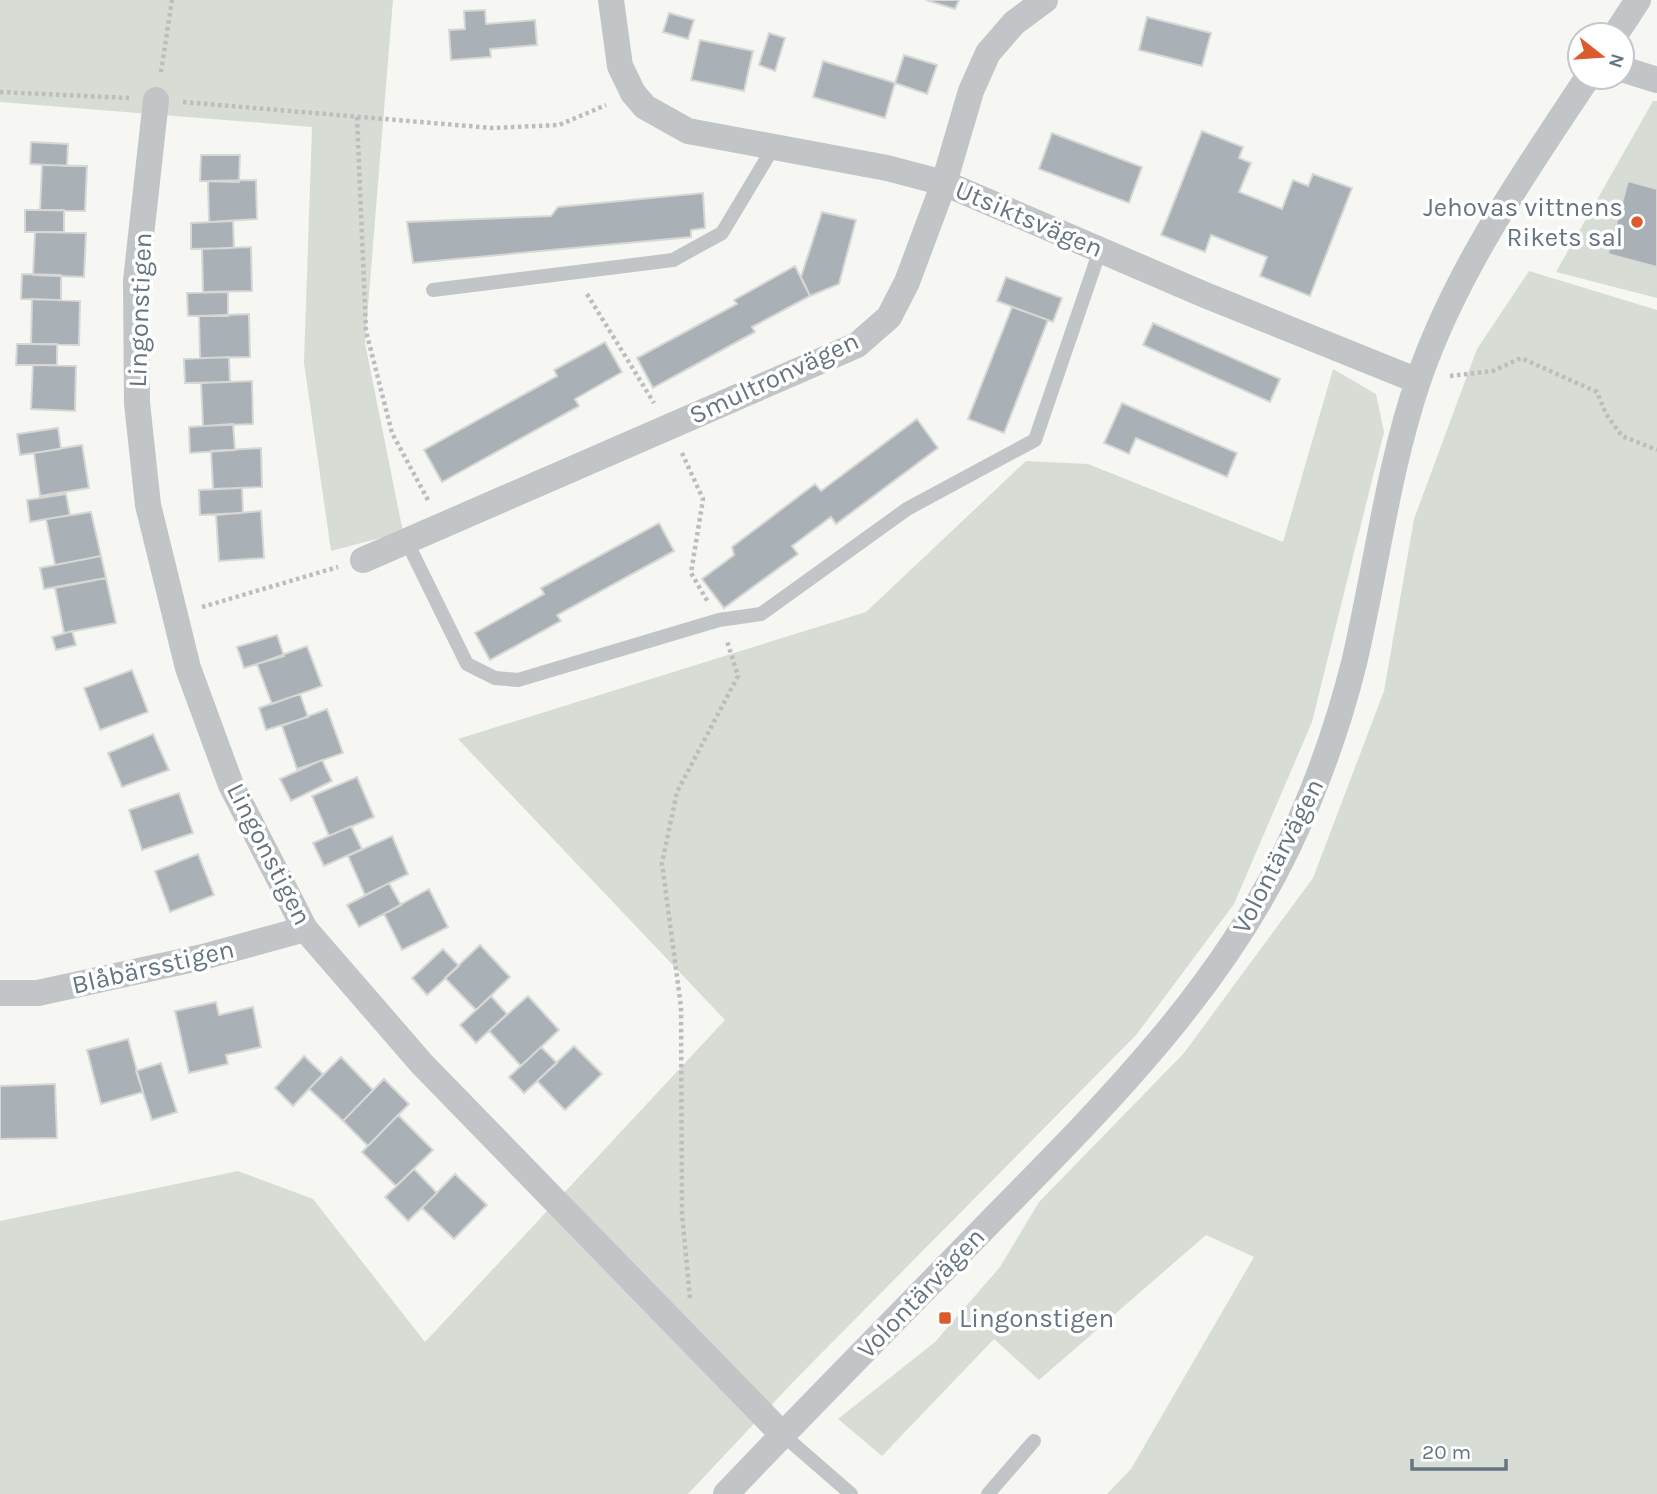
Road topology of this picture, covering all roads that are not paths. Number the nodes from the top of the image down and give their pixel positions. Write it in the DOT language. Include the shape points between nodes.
graph roads {
  1 [pos="611,0"];
  2 [pos="1045,0"];
  3 [pos="1638,0"];
  4 [pos="1624,21"];
  5 [pos="1636,73"];
  6 [pos="1657,80"];
  7 [pos="1579,91"];
  8 [pos="156,100"];
  9 [pos="773,148"];
  10 [pos="944,183"];
  11 [pos="1100,250"];
  12 [pos="433,290"];
  13 [pos="1418,381"];
  14 [pos="406,540"];
  15 [pos="363,560"];
  16 [pos="305,929"];
  17 [pos="0,993"];
  18 [pos="782,1434"];
  19 [pos="1034,1441"];
  20 [pos="726,1494"];
  21 [pos="851,1494"];
  22 [pos="988,1494"];
  1 -- 9 [label="street, Utsiktsvägen" via="620,66 645,107 688,131"];
  2 -- 10 [label="street, Smultronvägen" via="1014,23 988,53 971,91"];
  3 -- 4 [label="street"];
  5 -- 6 [label="street"];
  7 -- 13 [label="street, Volontärvägen" via="1477,249"];
  8 -- 16 [label="street, Lingonstigen" via="136,281 137,403 148,505 188,668 231,785"];
  9 -- 10 [label="street, Utsiktsvägen"];
  9 -- 12 [label="lane" via="722,233 673,260"];
  10 -- 11 [label="street, Utsiktsvägen"];
  10 -- 14 [label="street, Smultronvägen" via="889,317 857,345"];
  11 -- 13 [label="street, Utsiktsvägen"];
  11 -- 14 [label="lane" via="1035,440 907,509 761,614 719,620 518,680 495,678 467,664"];
  13 -- 18 [label="street, Volontärvägen" via="1380,524 1354,662 1328,756 1287,851 1233,943 1154,1050"];
  14 -- 15 [label="street, Smultronvägen"];
  16 -- 17 [label="street, Blåbärsstigen" via="38,993"];
  16 -- 18 [label="street, Lingonstigen" via="422,1064"];
  18 -- 20 [label="street, Volontärvägen"];
  18 -- 21 [label="lane"];
  19 -- 22 [label="lane"];
}
